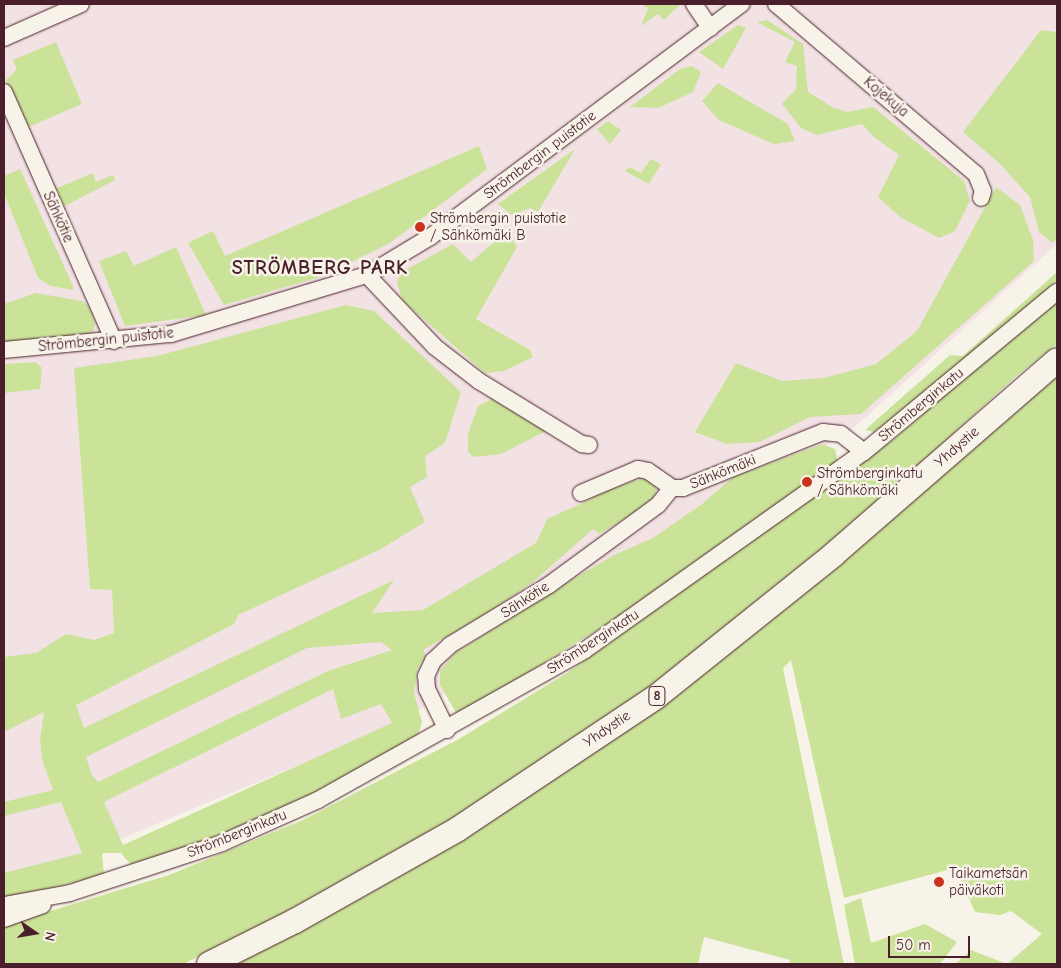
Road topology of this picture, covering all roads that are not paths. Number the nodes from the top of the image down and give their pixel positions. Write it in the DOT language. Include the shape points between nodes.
graph roads {
  1 [pos="80,4"];
  2 [pos="694,4"];
  3 [pos="742,4"];
  4 [pos="776,4"];
  5 [pos="710,28"];
  6 [pos="4,38"];
  7 [pos="4,92"];
  8 [pos="981,198"];
  9 [pos="367,274"];
  10 [pos="1057,292"];
  11 [pos="114,341"];
  12 [pos="4,350"];
  13 [pos="1057,360"];
  14 [pos="589,445"];
  15 [pos="864,452"];
  16 [pos="672,488"];
  17 [pos="581,493"];
  18 [pos="447,730"];
  19 [pos="70,893"];
  20 [pos="4,905"];
  21 [pos="4,918"];
  22 [pos="209,964"];
  1 -- 6 [label="street"];
  2 -- 5 [label="street"];
  3 -- 5 [label="street, Strömbergin puistotie"];
  4 -- 8 [label="street, Kojekuja" via="976,174 980,180"];
  5 -- 9 [label="street, Strömbergin puistotie" via="438,231"];
  7 -- 11 [label="street, Sähkötie"];
  9 -- 11 [label="street, Strömbergin puistotie" via="171,334"];
  9 -- 14 [label="street" via="435,347 479,382 582,444"];
  10 -- 15 [label="street, Strömberginkatu"];
  11 -- 12 [label="street, Strömbergin puistotie"];
  13 -- 22 [label="highway, Yhdystie / 8" via="833,556 656,697 458,829 295,921"];
  15 -- 16 [label="street, Sähkömäki" via="841,434 823,432 683,488"];
  15 -- 18 [label="street, Strömberginkatu" via="584,650"];
  16 -- 17 [label="street, Sähkömäki" via="648,471 638,469"];
  16 -- 18 [label="street, Sähkötie" via="658,504 548,585 450,645 433,661 426,676 427,688"];
  18 -- 19 [label="street, Strömberginkatu" via="318,800 222,843"];
  19 -- 20 [label="street, Strömberginkatu"];
  19 -- 21 [label="street, Strömberginkatu"];
}
